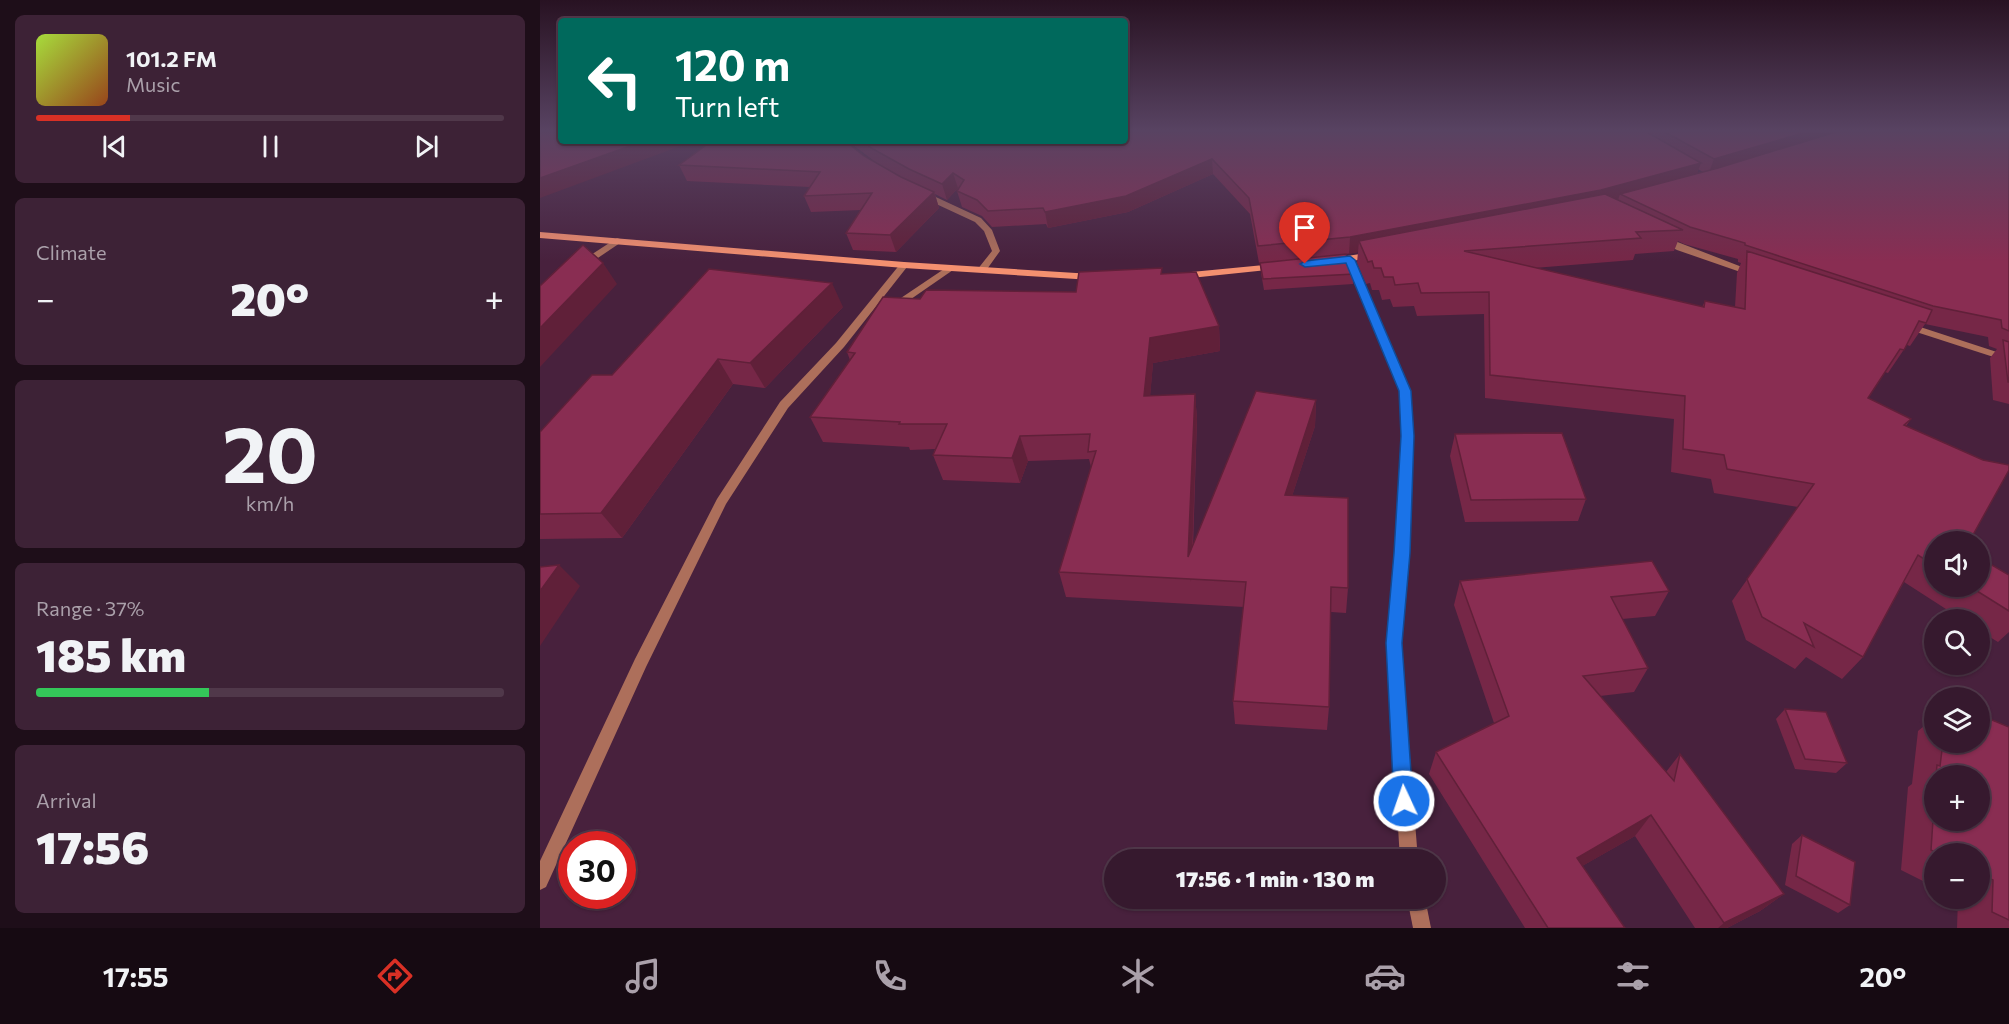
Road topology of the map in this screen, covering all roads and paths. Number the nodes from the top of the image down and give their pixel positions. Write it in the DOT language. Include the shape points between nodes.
graph roads {
  1 [pos="910,189"];
  2 [pos="1651,234"];
  3 [pos="540,235"];
  4 [pos="617,241"];
  5 [pos="1383,253"];
  6 [pos="1350,260"];
  7 [pos="1326,262"];
  8 [pos="904,265"];
  9 [pos="1290,266"];
  10 [pos="578,267"];
  11 [pos="950,268"];
  12 [pos="982,270"];
  13 [pos="1172,276"];
  14 [pos="1102,277"];
  15 [pos="1770,279"];
  16 [pos="886,313"];
  17 [pos="877,319"];
  18 [pos="1902,324"];
  19 [pos="840,345"];
  20 [pos="2009,359"];
  21 [pos="1408,849"];
  22 [pos="540,881"];
  23 [pos="1418,909"];
  24 [pos="1422,928"];
  1 -- 12 [label="street" via="978,220 988,230 996,251"];
  2 -- 15 [label="street" via="1680,249"];
  3 -- 4 [label="street"];
  4 -- 8 [label="street"];
  4 -- 10 [label="street"];
  5 -- 6 [label="street"];
  6 -- 7 [label="street"];
  6 -- 21 [label="street" via="1405,391 1408,436 1394,643"];
  8 -- 11 [label="street"];
  8 -- 19 [label="street"];
  9 -- 13 [label="street"];
  11 -- 12 [label="street"];
  11 -- 16 [label="street"];
  12 -- 14 [label="street"];
  17 -- 19 [label="street"];
  18 -- 20 [label="street"];
  19 -- 22 [label="street" via="784,405 722,502 640,664"];
  23 -- 24 [label="street"];
}
